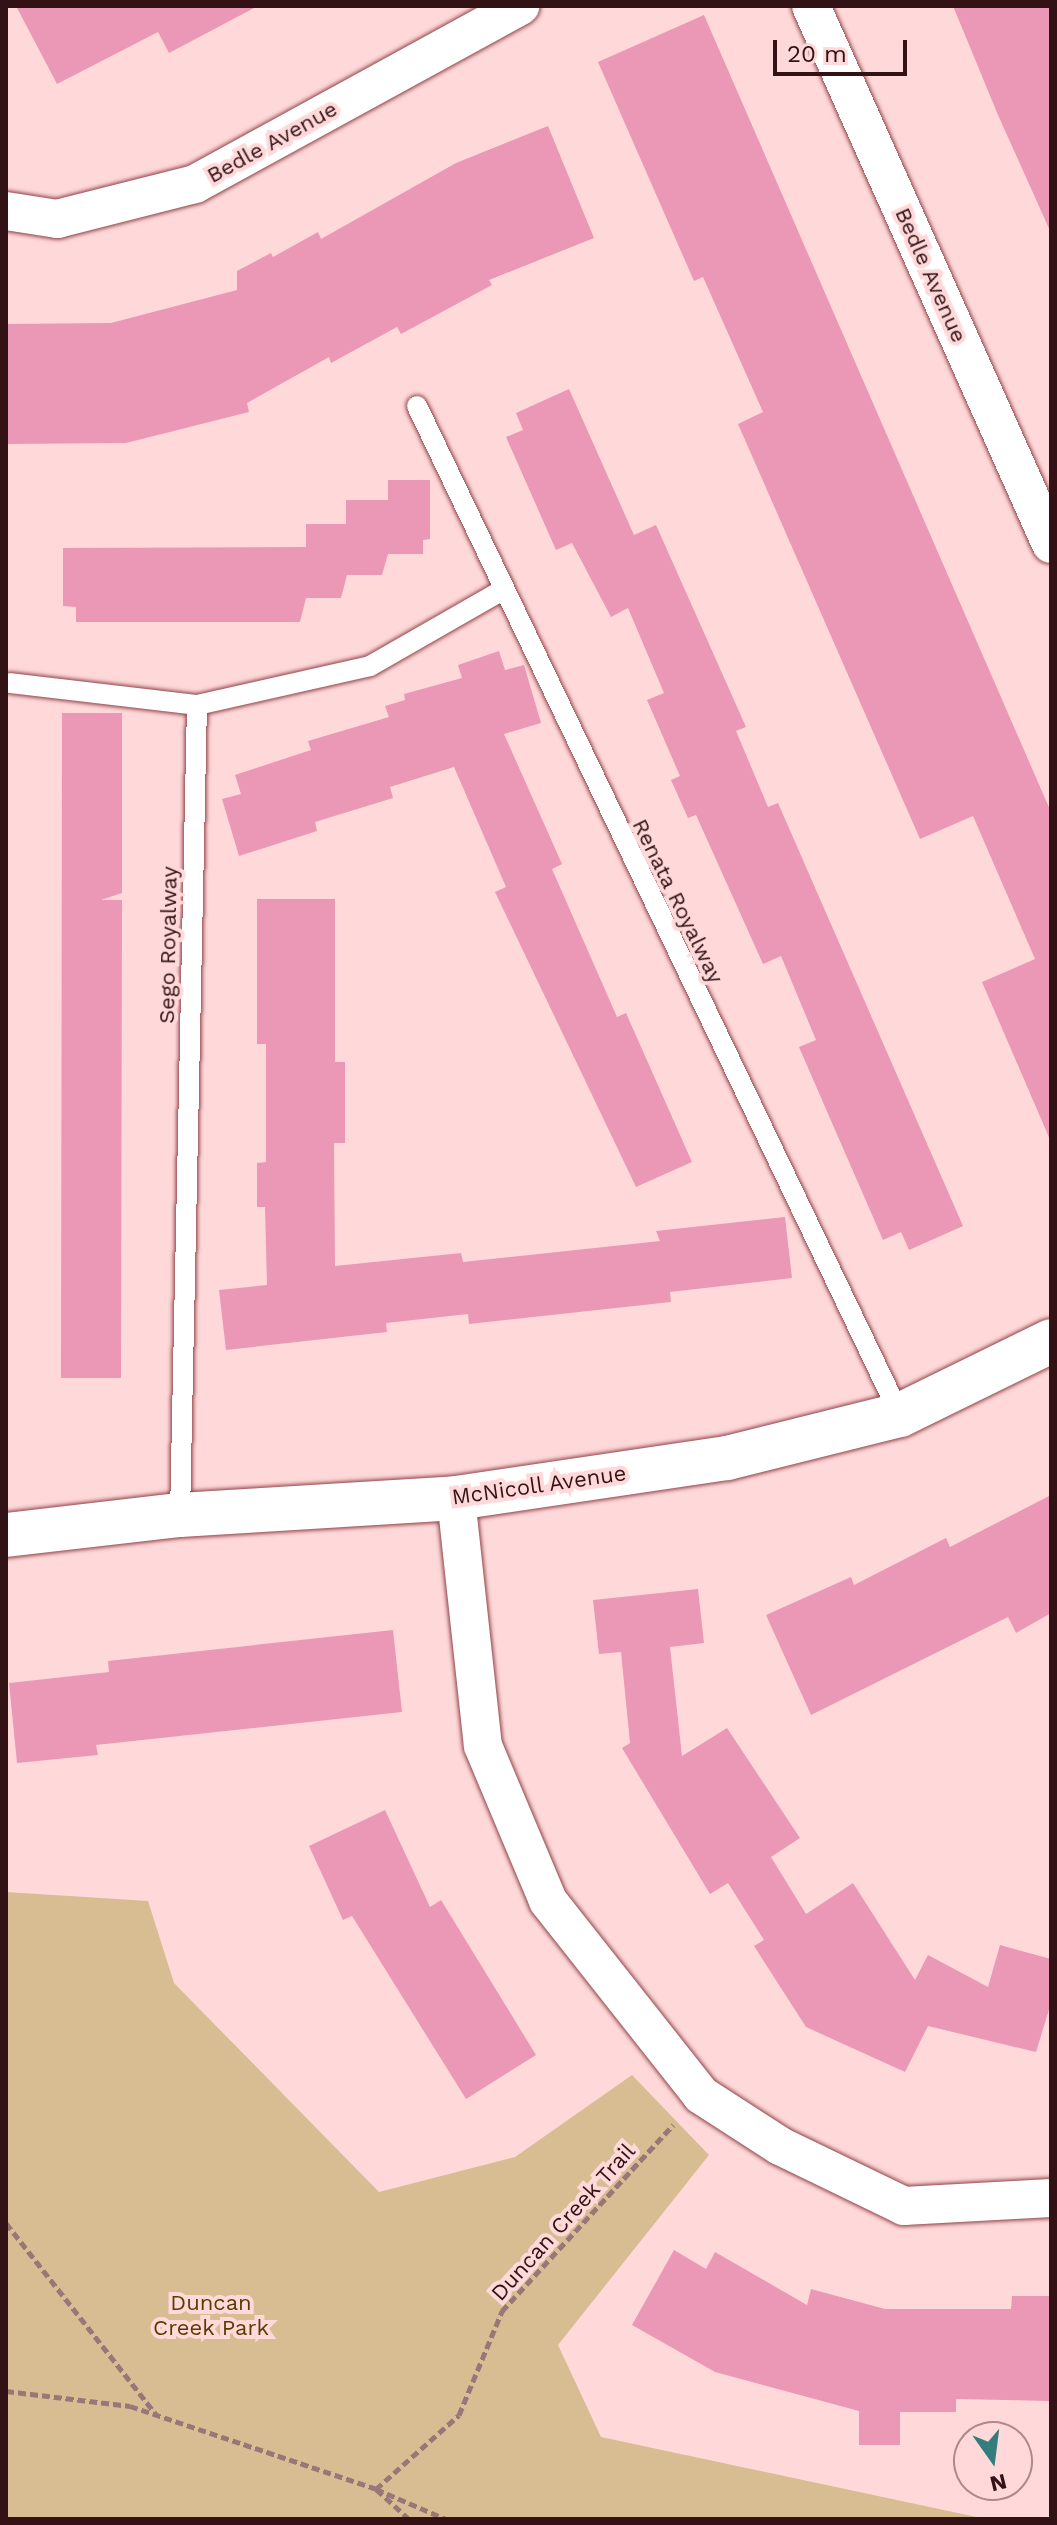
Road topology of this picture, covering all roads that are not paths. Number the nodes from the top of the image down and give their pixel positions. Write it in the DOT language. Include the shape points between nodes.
graph roads {
  1 [pos="520,6"];
  2 [pos="811,6"];
  3 [pos="6,211"];
  4 [pos="417,406"];
  5 [pos="1051,544"];
  6 [pos="501,591"];
  7 [pos="10,683"];
  8 [pos="197,705"];
  9 [pos="1051,1341"];
  10 [pos="900,1415"];
  11 [pos="456,1498"];
  12 [pos="180,1515"];
  13 [pos="6,1535"];
  14 [pos="1051,2198"];
  1 -- 3 [label="street, Bedle Avenue" via="195,184 57,219"];
  2 -- 5 [label="street, Bedle Avenue"];
  4 -- 6 [label="lane, Renata Royalway"];
  6 -- 8 [label="lane" via="370,666"];
  6 -- 10 [label="lane, Renata Royalway"];
  7 -- 8 [label="lane"];
  8 -- 12 [label="lane, Sego Royalway"];
  9 -- 10 [label="street, McNicoll Avenue"];
  10 -- 11 [label="street, McNicoll Avenue" via="727,1458"];
  11 -- 12 [label="street, McNicoll Avenue"];
  11 -- 14 [label="street" via="483,1746 548,1901 701,2095 780,2146 904,2206"];
  12 -- 13 [label="street, McNicoll Avenue"];
}
